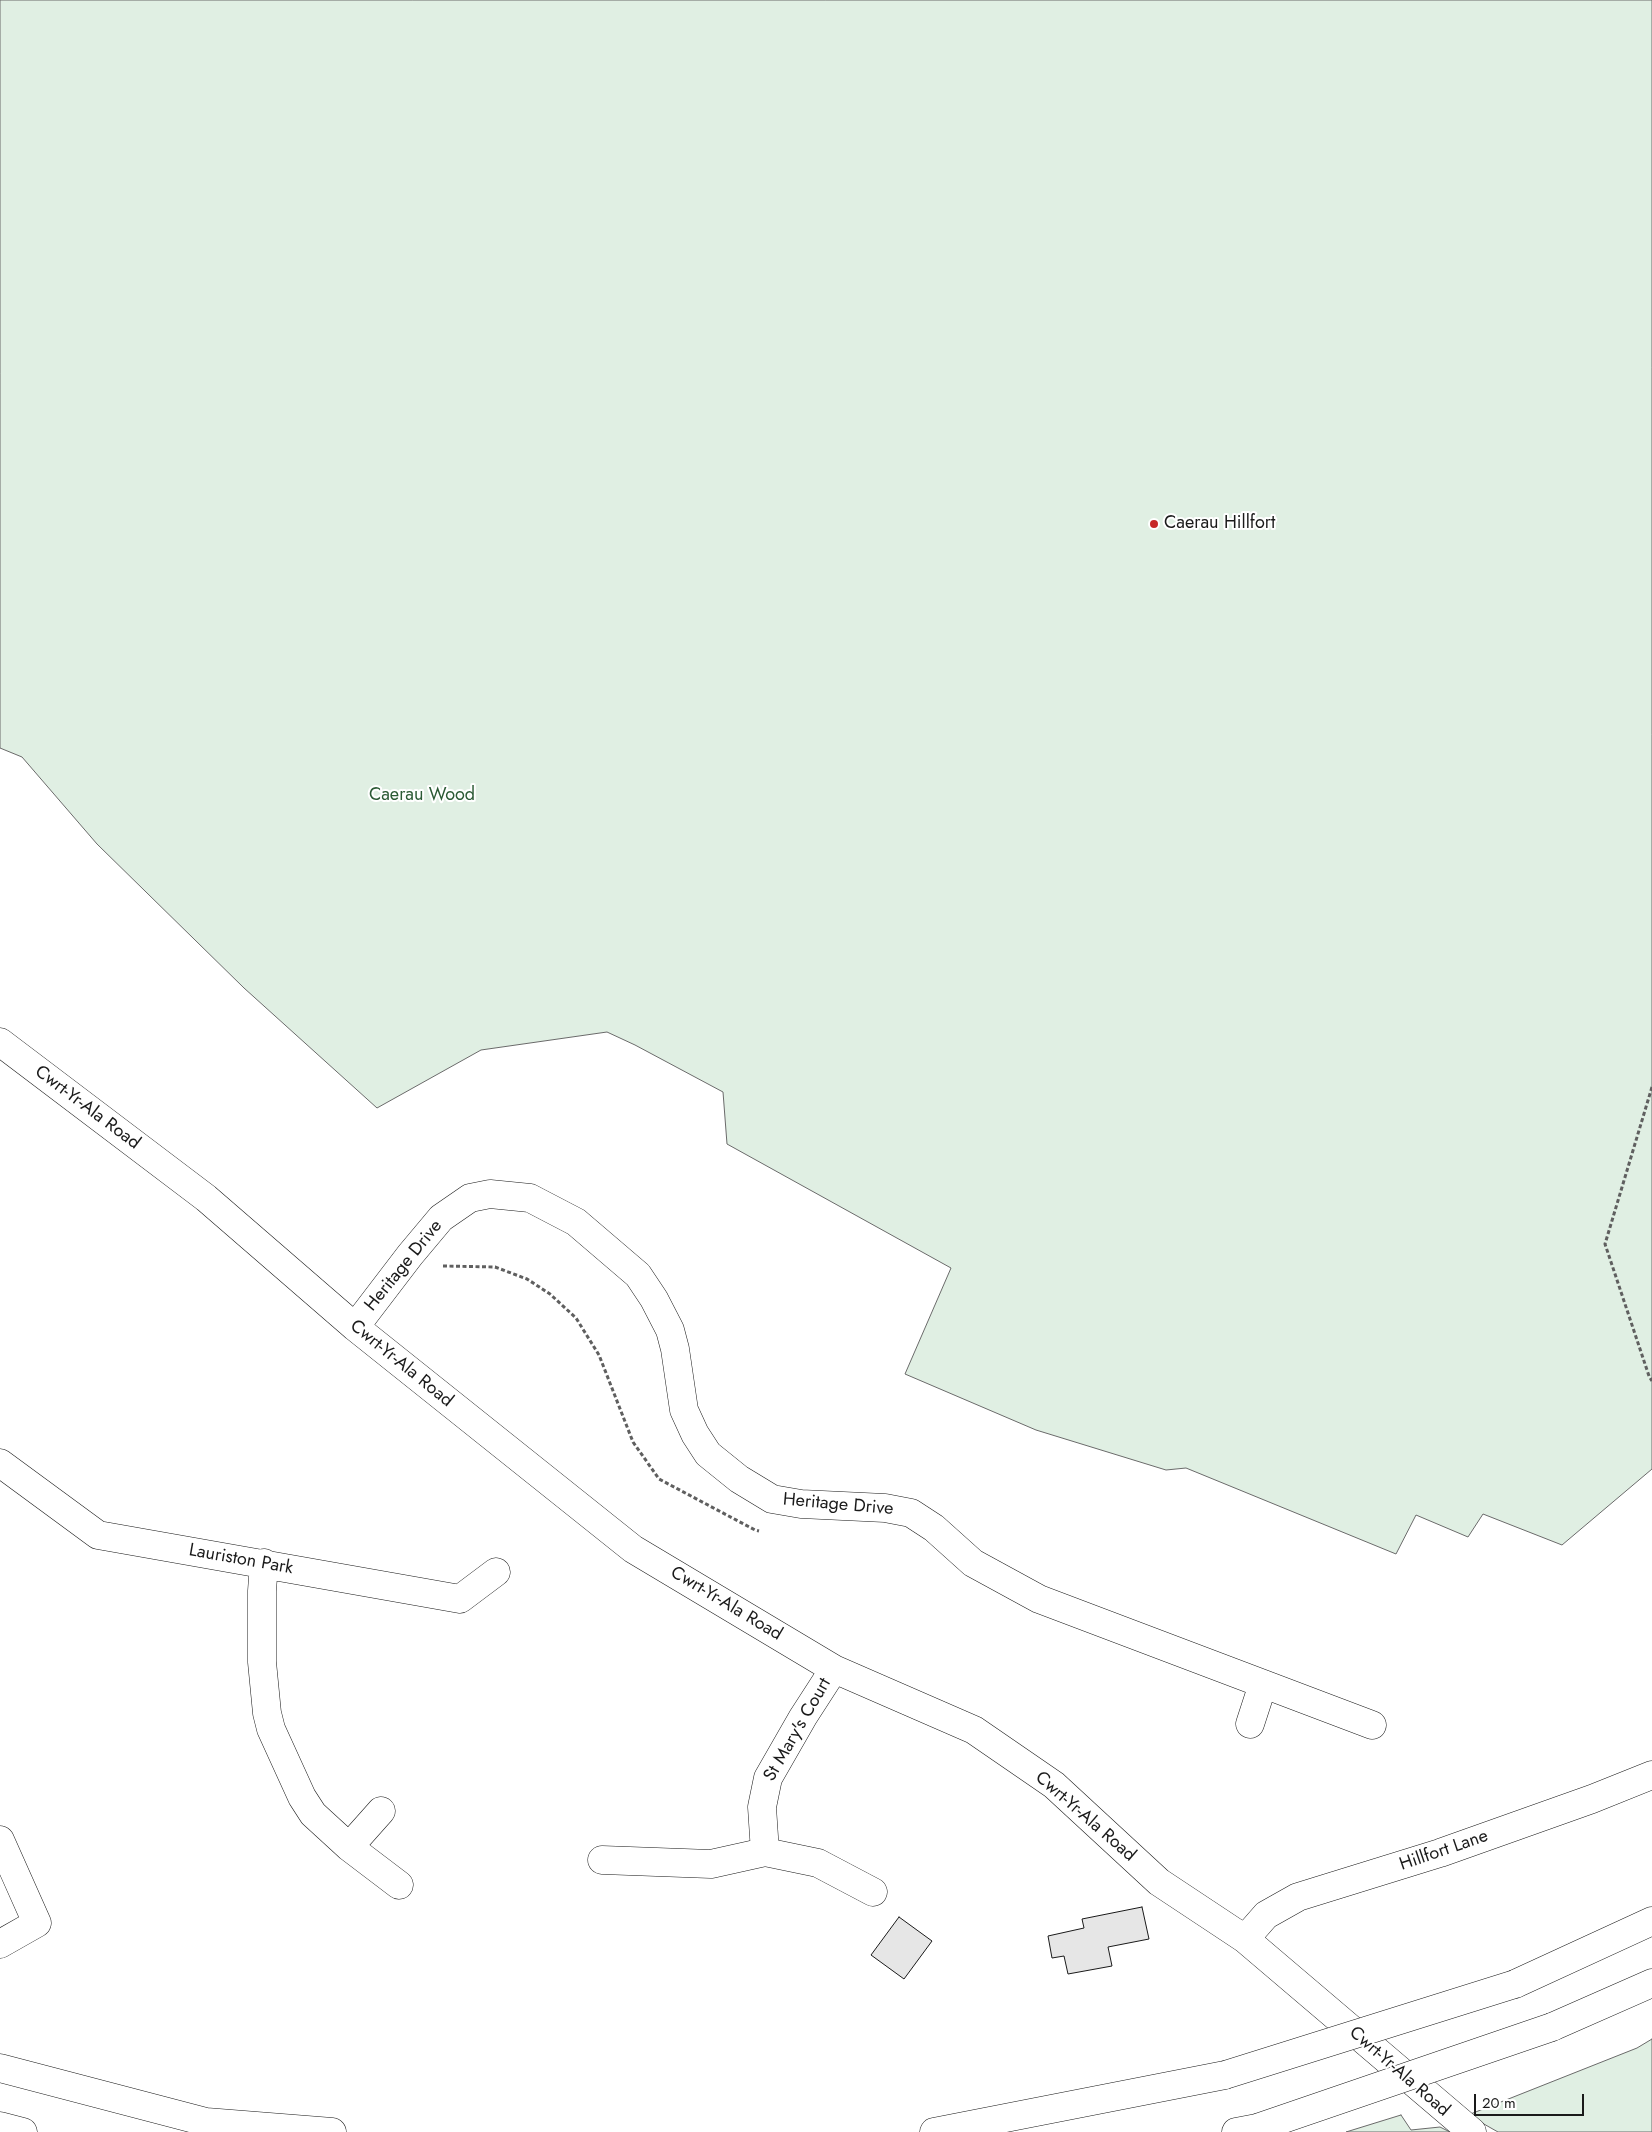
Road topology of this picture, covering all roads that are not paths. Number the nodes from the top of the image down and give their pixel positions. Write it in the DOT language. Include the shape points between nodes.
graph roads {
  1 [pos="0,1042"];
  2 [pos="355,1328"];
  3 [pos="0,1463"];
  4 [pos="264,1563"];
  5 [pos="496,1572"];
  6 [pos="834,1669"];
  7 [pos="1263,1684"];
  8 [pos="1250,1724"];
  9 [pos="1372,1725"];
  10 [pos="1652,1775"];
  11 [pos="381,1811"];
  12 [pos="0,1840"];
  13 [pos="349,1847"];
  14 [pos="765,1852"];
  15 [pos="602,1860"];
  16 [pos="399,1885"];
  17 [pos="873,1892"];
  18 [pos="1652,1921"];
  19 [pos="1245,1939"];
  20 [pos="0,1944"];
  21 [pos="1652,1983"];
  22 [pos="0,2068"];
  23 [pos="0,2126"];
  24 [pos="1247,2130"];
  25 [pos="23,2132"];
  26 [pos="332,2132"];
  27 [pos="934,2132"];
  28 [pos="1472,2132"];
  1 -- 2 [label="street, Cwrt-Yr-Ala Road" via="206,1198"];
  2 -- 6 [label="street, Cwrt-Yr-Ala Road" via="633,1549"];
  2 -- 7 [label="street, Heritage Drive" via="441,1218 470,1198 490,1194 530,1198 576,1222 638,1275 670,1330 684,1410 695,1434 708,1454 739,1479 772,1499 911,1513 934,1528 973,1563 1039,1599"];
  3 -- 4 [label="street, Lauriston Park" via="98,1535"];
  4 -- 5 [label="street, Lauriston Park" via="460,1599"];
  4 -- 13 [label="street" via="262,1662 266,1713 302,1797 313,1814"];
  6 -- 14 [label="street, St Mary's Court" via="768,1778 762,1807"];
  6 -- 19 [label="street, Cwrt-Yr-Ala Road" via="974,1730 1054,1785 1159,1882"];
  7 -- 8 [label="street"];
  7 -- 9 [label="street, Heritage Drive"];
  10 -- 19 [label="street, Hillfort Lane" via="1440,1853 1298,1897 1266,1915"];
  11 -- 13 [label="street"];
  12 -- 20 [label="street" via="37,1923"];
  13 -- 16 [label="street"];
  14 -- 15 [label="street" via="711,1864"];
  14 -- 17 [label="street" via="818,1863"];
  18 -- 27 [label="street, bridge" via="1515,1984 1225,2075"];
  19 -- 28 [label="street, Cwrt-Yr-Ala Road"];
  21 -- 24 [label="street, bridge" via="1552,2027"];
  22 -- 26 [label="street" via="206,2122"];
  23 -- 25 [label="street"];
}
